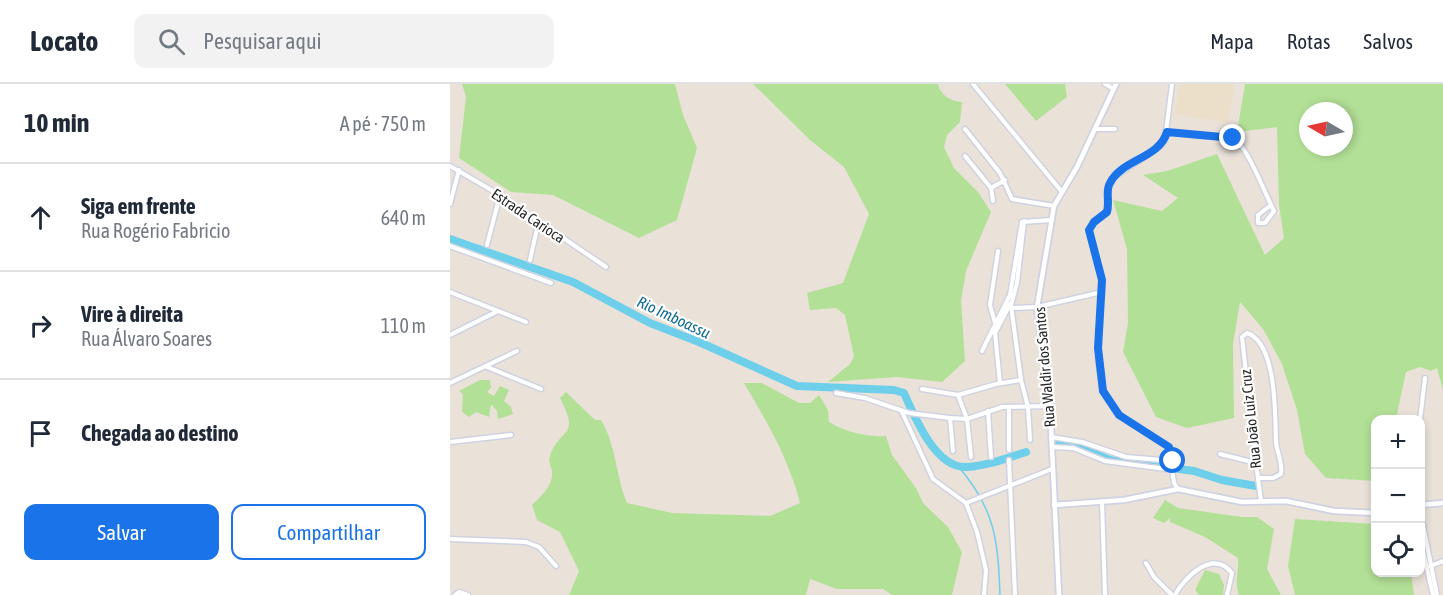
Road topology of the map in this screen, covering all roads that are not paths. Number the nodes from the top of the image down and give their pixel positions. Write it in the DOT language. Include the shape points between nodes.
graph roads {
  1 [pos="973,84"];
  2 [pos="1105,84"];
  3 [pos="1172,84"];
  4 [pos="1115,87"];
  5 [pos="966,129"];
  6 [pos="1096,129"];
  7 [pos="1115,129"];
  8 [pos="1167,132"];
  9 [pos="965,156"];
  10 [pos="450,166"];
  11 [pos="459,170"];
  12 [pos="1005,180"];
  13 [pos="991,188"];
  14 [pos="1062,192"];
  15 [pos="500,195"];
  16 [pos="993,201"];
  17 [pos="450,204"];
  18 [pos="1271,205"];
  19 [pos="1054,206"];
  20 [pos="1051,220"];
  21 [pos="538,224"];
  22 [pos="487,245"];
  23 [pos="450,246"];
  24 [pos="998,252"];
  25 [pos="530,260"];
  26 [pos="606,267"];
  27 [pos="551,283"];
  28 [pos="450,292"];
  29 [pos="1102,292"];
  30 [pos="1010,305"];
  31 [pos="1037,307"];
  32 [pos="499,310"];
  33 [pos="526,322"];
  34 [pos="995,324"];
  35 [pos="450,335"];
  36 [pos="517,351"];
  37 [pos="982,351"];
  38 [pos="486,367"];
  39 [pos="1425,378"];
  40 [pos="1021,380"];
  41 [pos="450,383"];
  42 [pos="1000,383"];
  43 [pos="541,389"];
  44 [pos="922,389"];
  45 [pos="836,393"];
  46 [pos="958,395"];
  47 [pos="1050,406"];
  48 [pos="1009,407"];
  49 [pos="1028,407"];
  50 [pos="988,411"];
  51 [pos="902,412"];
  52 [pos="1421,415"];
  53 [pos="950,418"];
  54 [pos="967,419"];
  55 [pos="511,435"];
  56 [pos="1051,437"];
  57 [pos="1030,440"];
  58 [pos="450,442"];
  59 [pos="1052,447"];
  60 [pos="1010,450"];
  61 [pos="952,451"];
  62 [pos="1220,454"];
  63 [pos="971,456"];
  64 [pos="991,457"];
  65 [pos="1009,459"];
  66 [pos="1173,461"];
  67 [pos="1256,463"];
  68 [pos="1052,470"];
  69 [pos="1174,470"];
  70 [pos="1258,478"];
  71 [pos="1010,484"];
  72 [pos="1178,489"];
  73 [pos="1261,501"];
  74 [pos="1102,502"];
  75 [pos="966,503"];
  76 [pos="1443,503"];
  77 [pos="1054,505"];
  78 [pos="1425,505"];
  79 [pos="1371,513"];
  80 [pos="1422,523"];
  81 [pos="450,539"];
  82 [pos="1425,554"];
  83 [pos="1443,561"];
  84 [pos="1146,562"];
  85 [pos="556,566"];
  86 [pos="1429,566"];
  87 [pos="455,595"];
  88 [pos="468,595"];
  89 [pos="984,595"];
  90 [pos="1015,595"];
  91 [pos="1059,595"];
  92 [pos="1105,595"];
  93 [pos="1174,595"];
  94 [pos="1227,595"];
  95 [pos="1435,595"];
  1 -- 14 [label="street"];
  2 -- 4 [label="street"];
  3 -- 8 [label="street"];
  4 -- 6 [label="street, Rua Waldir dos Santos"];
  5 -- 12 [label="street"];
  6 -- 7 [label="street"];
  6 -- 14 [label="street, Rua Waldir dos Santos"];
  8 -- 18 [label="street" via="1240,141"];
  8 -- 29 [label="street" via="1158,148 1114,177 1108,187 1107,212 1091,225"];
  9 -- 13 [label="street"];
  10 -- 11 [label="street, Estrada Carioca"];
  11 -- 15 [label="street, Estrada Carioca"];
  11 -- 17 [label="street"];
  12 -- 13 [label="street"];
  12 -- 19 [label="street" via="1009,195 1016,200"];
  13 -- 16 [label="street"];
  14 -- 19 [label="street, Rua Waldir dos Santos"];
  15 -- 21 [label="street, Estrada Carioca"];
  15 -- 22 [label="street"];
  18 -- 18 [label="street" via="1274,213 1262,225 1256,220 1258,215"];
  19 -- 20 [label="street, Rua Waldir dos Santos"];
  20 -- 30 [label="street, Rua Waldir dos Santos" via="1023,221 1017,283"];
  20 -- 31 [label="street, Rua Waldir dos Santos"];
  21 -- 25 [label="street"];
  21 -- 26 [label="street, Estrada Carioca"];
  23 -- 27 [label="street"];
  24 -- 34 [label="street" via="990,305"];
  28 -- 32 [label="street"];
  29 -- 31 [label="street"];
  29 -- 66 [label="street" via="1098,354 1103,391 1119,415 1169,447"];
  30 -- 31 [label="street"];
  30 -- 34 [label="street, Rua Waldir dos Santos"];
  30 -- 40 [label="street, Rua Waldir dos Santos"];
  30 -- 42 [label="street, Rua Waldir dos Santos" via="995,333"];
  31 -- 47 [label="street, Rua Waldir dos Santos"];
  32 -- 33 [label="street"];
  32 -- 35 [label="street"];
  34 -- 37 [label="street, Rua Waldir dos Santos"];
  36 -- 38 [label="street"];
  38 -- 41 [label="street"];
  38 -- 43 [label="street"];
  39 -- 52 [label="street"];
  40 -- 42 [label="street, Rua Waldir dos Santos"];
  40 -- 49 [label="street, Rua Waldir dos Santos"];
  42 -- 46 [label="street, Rua Waldir dos Santos"];
  44 -- 46 [label="street, Rua Waldir dos Santos"];
  45 -- 51 [label="street" via="865,398"];
  46 -- 54 [label="street"];
  47 -- 49 [label="street"];
  47 -- 56 [label="street, Rua Waldir dos Santos"];
  48 -- 49 [label="street"];
  48 -- 50 [label="street"];
  48 -- 60 [label="street"];
  49 -- 57 [label="street, Rua Waldir dos Santos"];
  50 -- 54 [label="street"];
  50 -- 64 [label="street"];
  51 -- 53 [label="street"];
  51 -- 75 [label="street" via="933,479"];
  53 -- 54 [label="street"];
  53 -- 61 [label="street"];
  54 -- 63 [label="street"];
  55 -- 58 [label="street"];
  56 -- 59 [label="street, Rua Waldir dos Santos"];
  56 -- 66 [label="street" via="1126,457"];
  59 -- 68 [label="street, Rua Waldir dos Santos"];
  59 -- 69 [label="street" via="1073,448 1105,461"];
  62 -- 67 [label="street"];
  65 -- 71 [label="street"];
  66 -- 69 [label="street"];
  67 -- 70 [label="street, Rua João Luiz Cruz"];
  67 -- 70 [label="street, Rua João Luiz Cruz" via="1244,334 1251,334 1262,344 1273,385 1276,446 1282,471 1278,477"];
  68 -- 71 [label="street"];
  68 -- 77 [label="street, Rua Waldir dos Santos"];
  69 -- 72 [label="street"];
  70 -- 73 [label="street, Rua João Luiz Cruz"];
  71 -- 75 [label="street"];
  71 -- 90 [label="street"];
  72 -- 73 [label="street" via="1233,501"];
  72 -- 74 [label="street"];
  73 -- 79 [label="street"];
  74 -- 77 [label="street"];
  74 -- 92 [label="street"];
  75 -- 89 [label="street" via="986,570"];
  76 -- 78 [label="street"];
  77 -- 91 [label="street, Rua Waldir dos Santos"];
  80 -- 86 [label="street"];
  81 -- 85 [label="street" via="526,542 539,547"];
  82 -- 86 [label="street"];
  83 -- 86 [label="street"];
  84 -- 93 [label="street" via="1154,577"];
  86 -- 95 [label="street"];
  87 -- 88 [label="street"];
  93 -- 94 [label="street" via="1192,572 1210,565 1223,566 1232,573"];
}
